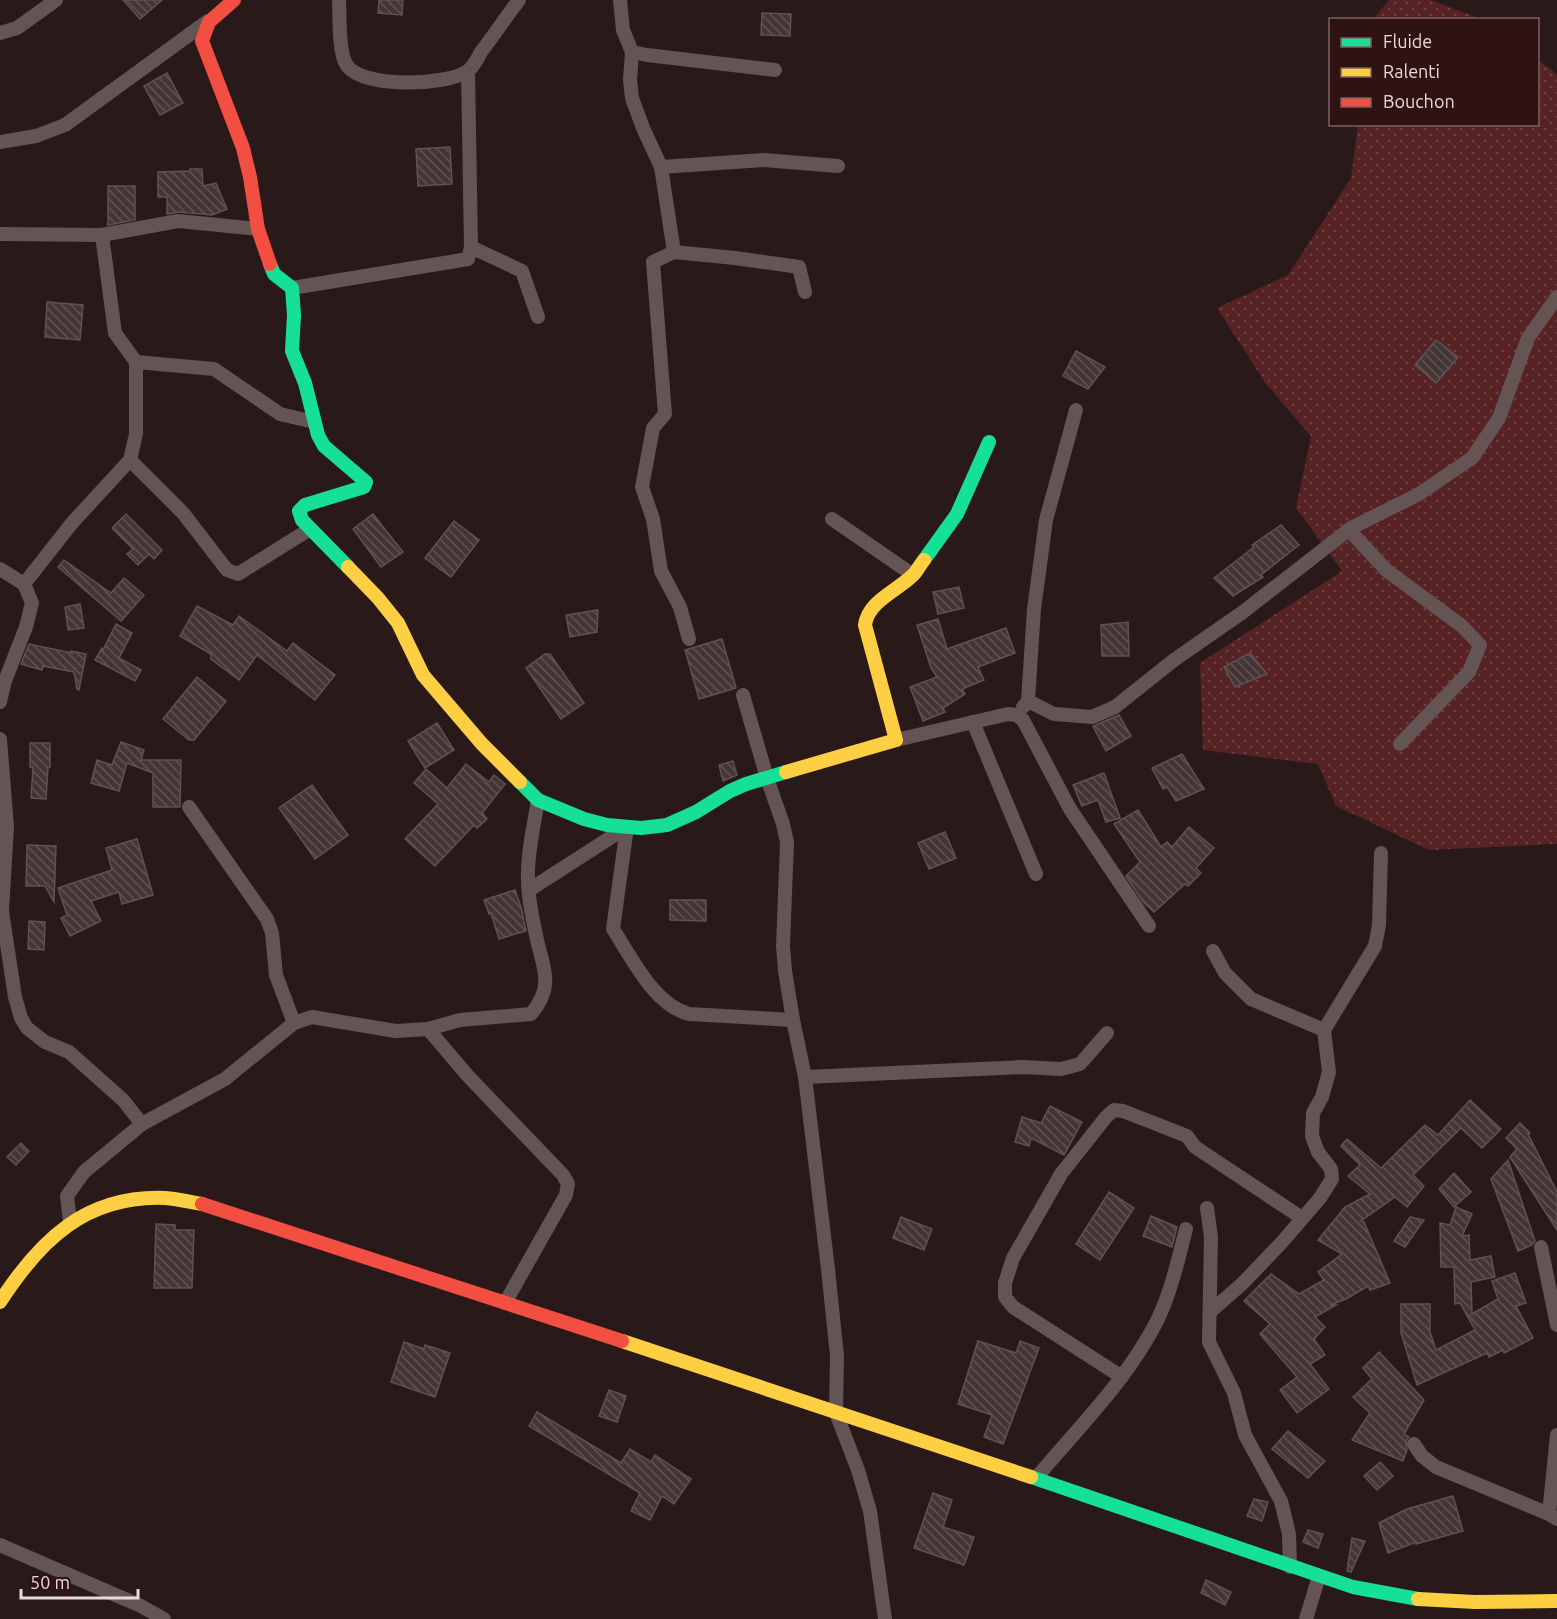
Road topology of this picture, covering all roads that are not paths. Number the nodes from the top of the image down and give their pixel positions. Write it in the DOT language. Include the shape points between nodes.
graph roads {
  1 [pos="56,0"];
  2 [pos="234,0"];
  3 [pos="339,0"];
  4 [pos="519,0"];
  5 [pos="620,0"];
  6 [pos="213,18"];
  7 [pos="0,33"];
  8 [pos="632,52"];
  9 [pos="775,70"];
  10 [pos="468,71"];
  11 [pos="0,142"];
  12 [pos="838,166"];
  13 [pos="661,167"];
  14 [pos="258,230"];
  15 [pos="0,234"];
  16 [pos="102,235"];
  17 [pos="471,247"];
  18 [pos="674,252"];
  19 [pos="292,288"];
  20 [pos="805,292"];
  21 [pos="1557,297"];
  22 [pos="538,317"];
  23 [pos="136,362"];
  24 [pos="1076,410"];
  25 [pos="314,422"];
  26 [pos="989,442"];
  27 [pos="129,460"];
  28 [pos="832,519"];
  29 [pos="310,529"];
  30 [pos="1349,530"];
  31 [pos="0,569"];
  32 [pos="913,575"];
  33 [pos="24,584"];
  34 [pos="689,639"];
  35 [pos="743,695"];
  36 [pos="1028,701"];
  37 [pos="0,702"];
  38 [pos="1016,715"];
  39 [pos="973,722"];
  40 [pos="0,739"];
  41 [pos="896,740"];
  42 [pos="1400,744"];
  43 [pos="767,778"];
  44 [pos="538,800"];
  45 [pos="189,807"];
  46 [pos="627,827"];
  47 [pos="1381,853"];
  48 [pos="1036,874"];
  49 [pos="529,890"];
  50 [pos="1149,926"];
  51 [pos="3,935"];
  52 [pos="1213,951"];
  53 [pos="792,1020"];
  54 [pos="294,1023"];
  55 [pos="428,1029"];
  56 [pos="1324,1030"];
  57 [pos="1107,1033"];
  58 [pos="805,1077"];
  59 [pos="142,1124"];
  60 [pos="1207,1208"];
  61 [pos="1302,1218"];
  62 [pos="70,1222"];
  63 [pos="1186,1229"];
  64 [pos="1541,1247"];
  65 [pos="0,1302"];
  66 [pos="505,1303"];
  67 [pos="1211,1311"];
  68 [pos="1557,1325"];
  69 [pos="1122,1377"];
  70 [pos="836,1413"];
  71 [pos="1557,1435"];
  72 [pos="1414,1444"];
  73 [pos="1036,1478"];
  74 [pos="1553,1516"];
  75 [pos="0,1545"];
  76 [pos="1290,1567"];
  77 [pos="1319,1576"];
  78 [pos="1557,1601"];
  79 [pos="164,1619"];
  80 [pos="885,1619"];
  81 [pos="1306,1619"];
  1 -- 7 [label="street" via="17,28"];
  2 -- 6 [label="street"];
  3 -- 10 [label="street" via="342,48 346,64 356,73 410,84"];
  4 -- 10 [label="street"];
  5 -- 8 [label="street" via="623,30"];
  6 -- 11 [label="street" via="65,125 36,136"];
  6 -- 14 [label="street" via="204,29 202,41 243,148"];
  8 -- 9 [label="street"];
  8 -- 13 [label="street" via="632,98"];
  10 -- 17 [label="street"];
  12 -- 13 [label="street" via="764,160"];
  13 -- 18 [label="street"];
  14 -- 16 [label="street" via="178,221"];
  14 -- 19 [label="street" via="274,274"];
  15 -- 16 [label="street"];
  16 -- 23 [label="street" via="115,333"];
  17 -- 19 [label="street" via="468,259"];
  17 -- 22 [label="street" via="522,271"];
  18 -- 20 [label="street" via="799,267"];
  18 -- 34 [label="street" via="653,262 666,414 653,428 642,487 653,519 661,571 680,607"];
  19 -- 25 [label="street" via="292,351"];
  21 -- 30 [label="street" via="1528,338 1499,418 1472,458 1419,494"];
  23 -- 25 [label="street" via="214,369 280,414"];
  23 -- 27 [label="street" via="136,435"];
  24 -- 36 [label="street" via="1046,520 1034,609"];
  25 -- 29 [label="street" via="324,446 366,482 364,487 305,505 299,511"];
  26 -- 32 [label="street" via="957,514"];
  27 -- 29 [label="street" via="183,513 226,570 238,574"];
  27 -- 33 [label="street"];
  28 -- 32 [label="street"];
  29 -- 44 [label="street" via="398,623 430,684"];
  30 -- 36 [label="street" via="1114,707 1092,717 1054,714"];
  30 -- 42 [label="street" via="1386,570 1462,626 1480,645 1469,672"];
  31 -- 33 [label="street"];
  32 -- 41 [label="street" via="866,616"];
  33 -- 37 [label="street" via="32,603"];
  35 -- 43 [label="street"];
  36 -- 38 [label="street"];
  38 -- 39 [label="street"];
  38 -- 50 [label="street" via="1023,720 1070,809"];
  39 -- 41 [label="street"];
  39 -- 48 [label="street"];
  40 -- 51 [label="street" via="7,827"];
  41 -- 43 [label="street"];
  43 -- 46 [label="street" via="730,791 667,825"];
  43 -- 53 [label="street" via="787,842 783,946"];
  44 -- 46 [label="street" via="584,819"];
  44 -- 49 [label="street" via="528,859"];
  45 -- 54 [label="street" via="267,919 276,975"];
  46 -- 49 [label="street"];
  46 -- 53 [label="street" via="614,929 650,987 679,1012"];
  47 -- 56 [label="street" via="1375,946"];
  49 -- 55 [label="street" via="546,982 538,1006 531,1014 460,1020"];
  51 -- 59 [label="street" via="15,997 27,1028 45,1042 69,1052 123,1100"];
  52 -- 56 [label="street" via="1225,974 1251,999"];
  53 -- 58 [label="street"];
  54 -- 55 [label="street" via="312,1017 396,1031"];
  54 -- 59 [label="street" via="225,1079"];
  55 -- 66 [label="street" via="568,1184 566,1195"];
  56 -- 61 [label="street" via="1329,1072 1313,1113 1312,1136 1331,1169 1332,1179"];
  57 -- 58 [label="street" via="1080,1064 1061,1068"];
  58 -- 70 [label="street" via="837,1356"];
  59 -- 62 [label="street" via="84,1172 67,1196"];
  60 -- 67 [label="street"];
  61 -- 67 [label="street" via="1242,1284"];
  61 -- 69 [label="street" via="1195,1147 1187,1137 1123,1111 1114,1110 1106,1117 1061,1174 1013,1258 1005,1282 1005,1297 1013,1307"];
  62 -- 65 [label="street" via="27,1261"];
  62 -- 66 [label="street" via="104,1206 133,1199 166,1198 206,1205"];
  63 -- 69 [label="street" via="1169,1293"];
  64 -- 68 [label="street"];
  66 -- 70 [label="street"];
  67 -- 76 [label="street" via="1209,1342 1234,1393 1245,1435 1281,1501 1289,1534"];
  69 -- 73 [label="street"];
  70 -- 73 [label="street"];
  70 -- 80 [label="street" via="870,1511"];
  71 -- 74 [label="street"];
  72 -- 74 [label="street" via="1436,1467"];
  73 -- 76 [label="street"];
  75 -- 79 [label="street"];
  76 -- 77 [label="street"];
  77 -- 78 [label="street" via="1353,1587 1419,1599"];
  77 -- 81 [label="street"];
}
